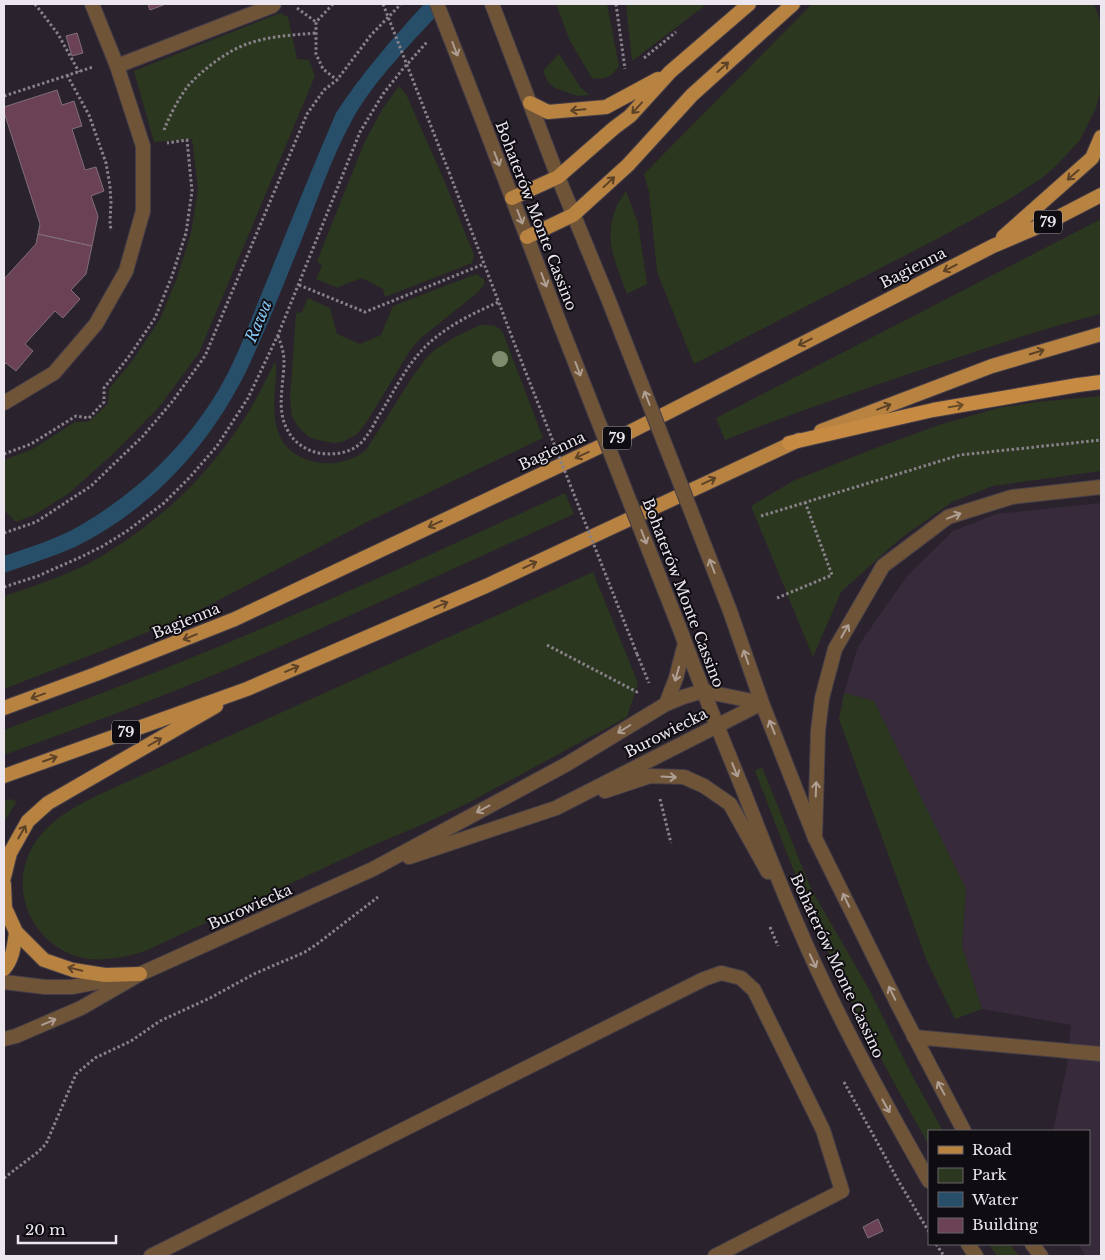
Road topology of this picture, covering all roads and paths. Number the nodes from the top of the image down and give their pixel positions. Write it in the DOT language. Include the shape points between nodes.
graph roads {
  1 [pos="35,4"];
  2 [pos="92,4"];
  3 [pos="274,4"];
  4 [pos="291,4"];
  5 [pos="333,4"];
  6 [pos="383,4"];
  7 [pos="401,4"];
  8 [pos="437,4"];
  9 [pos="492,4"];
  10 [pos="616,4"];
  11 [pos="749,4"];
  12 [pos="793,4"];
  13 [pos="316,22"];
  14 [pos="683,27"];
  15 [pos="316,33"];
  16 [pos="428,41"];
  17 [pos="640,61"];
  18 [pos="95,66"];
  19 [pos="116,66"];
  20 [pos="632,66"];
  21 [pos="79,72"];
  22 [pos="670,72"];
  23 [pos="67,76"];
  24 [pos="337,80"];
  25 [pos="4,96"];
  26 [pos="530,103"];
  27 [pos="161,137"];
  28 [pos="1101,137"];
  29 [pos="558,177"];
  30 [pos="1101,195"];
  31 [pos="512,198"];
  32 [pos="573,215"];
  33 [pos="527,237"];
  34 [pos="112,239"];
  35 [pos="993,246"];
  36 [pos="484,264"];
  37 [pos="299,284"];
  38 [pos="499,302"];
  39 [pos="1101,334"];
  40 [pos="278,335"];
  41 [pos="1101,382"];
  42 [pos="4,403"];
  43 [pos="1101,440"];
  44 [pos="789,443"];
  45 [pos="1101,487"];
  46 [pos="805,502"];
  47 [pos="762,516"];
  48 [pos="4,533"];
  49 [pos="4,587"];
  50 [pos="777,598"];
  51 [pos="683,638"];
  52 [pos="547,645"];
  53 [pos="650,685"];
  54 [pos="247,689"];
  55 [pos="703,691"];
  56 [pos="637,692"];
  57 [pos="762,703"];
  58 [pos="666,704"];
  59 [pos="4,708"];
  60 [pos="717,725"];
  61 [pos="4,776"];
  62 [pos="658,791"];
  63 [pos="556,808"];
  64 [pos="815,838"];
  65 [pos="671,843"];
  66 [pos="373,869"];
  67 [pos="4,877"];
  68 [pos="4,884"];
  69 [pos="378,896"];
  70 [pos="793,916"];
  71 [pos="16,932"];
  72 [pos="4,969"];
  73 [pos="140,974"];
  74 [pos="4,982"];
  75 [pos="914,1037"];
  76 [pos="4,1039"];
  77 [pos="1101,1054"];
  78 [pos="963,1130"];
  79 [pos="4,1178"];
  80 [pos="928,1179"];
  81 [pos="937,1245"];
  82 [pos="969,1245"];
  83 [pos="1033,1245"];
  84 [pos="151,1256"];
  85 [pos="715,1256"];
  86 [pos="944,1256"];
  87 [pos="976,1256"];
  88 [pos="1041,1256"];
  1 -- 21 [label="path" via="58,34"];
  2 -- 19 [label="street"];
  3 -- 19 [label="street"];
  4 -- 13 [label="path"];
  5 -- 13 [label="path"];
  6 -- 36 [label="path, bridge"];
  7 -- 24 [label="path" via="371,35"];
  8 -- 31 [label="street, Bohaterów Monte Cassino, one-way, bridge"];
  9 -- 26 [label="street"];
  10 -- 20 [label="path" via="625,72"];
  11 -- 22 [label="main road"];
  32 -- 12 [label="main road, one-way" via="628,165 692,95"];
  13 -- 15 [label="path"];
  14 -- 17 [label="path"];
  15 -- 24 [label="path" via="316,54 323,69"];
  15 -- 27 [label="path" via="246,44 225,55 188,86"];
  16 -- 37 [label="path" via="383,94 360,132"];
  18 -- 21 [label="path"];
  19 -- 42 [label="street" via="143,146 143,211 126,272 96,324 54,373"];
  21 -- 23 [label="path"];
  22 -- 26 [label="main road, one-way" via="606,107 548,112"];
  22 -- 29 [label="main road, one-way" via="630,116"];
  23 -- 25 [label="path"];
  23 -- 34 [label="path" via="89,115 106,163"];
  24 -- 48 [label="path" via="324,90 307,114 205,356 172,402 143,436 91,486 36,522"];
  26 -- 29 [label="street"];
  28 -- 35 [label="main road, one-way" via="1092,158"];
  29 -- 31 [label="main road"];
  29 -- 32 [label="street"];
  30 -- 35 [label="main road, Bagienna / 79"];
  31 -- 33 [label="street, Bohaterów Monte Cassino, one-way"];
  32 -- 33 [label="main road"];
  57 -- 32 [label="street, one-way, bridge" via="730,611"];
  33 -- 51 [label="street, Bohaterów Monte Cassino, one-way, bridge"];
  35 -- 59 [label="main road, Bagienna / 79, one-way" via="618,438 244,615"];
  36 -- 37 [label="path" via="365,312"];
  36 -- 38 [label="path"];
  37 -- 40 [label="path"];
  38 -- 40 [label="path" via="473,313 425,346 367,436 356,447 338,453 317,453 292,439 282,417 284,360"];
  38 -- 53 [label="path, bridge"];
  44 -- 39 [label="main road, 79, one-way" via="992,366"];
  40 -- 49 [label="path" via="248,398 217,446 164,503 103,546 38,576"];
  44 -- 41 [label="highway, one-way" via="933,410"];
  43 -- 46 [label="path" via="960,455"];
  54 -- 44 [label="main road, 79, one-way" via="486,586"];
  64 -- 45 [label="street, one-way" via="822,698 835,649 883,566 948,517 1012,497"];
  46 -- 47 [label="path"];
  46 -- 50 [label="path" via="832,575"];
  51 -- 55 [label="street, Bohaterów Monte Cassino"];
  51 -- 58 [label="street, one-way" via="676,678"];
  52 -- 56 [label="path"];
  61 -- 54 [label="main road, 79, one-way"];
  67 -- 54 [label="main road, one-way" via="10,853 28,821 48,803"];
  55 -- 57 [label="street, Burowiecka"];
  55 -- 58 [label="street, Burowiecka"];
  55 -- 60 [label="street, Bohaterów Monte Cassino"];
  57 -- 60 [label="street, Burowiecka"];
  64 -- 57 [label="street, one-way"];
  58 -- 66 [label="street, Burowiecka, one-way" via="567,764"];
  60 -- 63 [label="street, Burowiecka"];
  60 -- 70 [label="street, Bohaterów Monte Cassino, one-way"];
  62 -- 65 [label="path"];
  63 -- 66 [label="street, Burowiecka"];
  63 -- 70 [label="street, one-way" via="650,776 684,777 704,786 730,804"];
  75 -- 64 [label="street, one-way"];
  66 -- 73 [label="street, Burowiecka"];
  68 -- 71 [label="main road" via="6,908"];
  69 -- 79 [label="path" via="305,952 160,1021 95,1058 76,1074 46,1144"];
  70 -- 80 [label="street, Bohaterów Monte Cassino, one-way" via="850,1038"];
  71 -- 72 [label="main road" via="14,949"];
  73 -- 71 [label="main road, one-way" via="105,974 66,968 44,960"];
  73 -- 74 [label="street, Burowiecka" via="72,987"];
  76 -- 73 [label="street, Burowiecka, one-way" via="81,1008"];
  75 -- 77 [label="street"];
  78 -- 75 [label="street, one-way"];
  81 -- 86 [label="path"];
  82 -- 87 [label="street"];
  83 -- 88 [label="street"];
  84 -- 85 [label="street" via="721,973 741,978 754,990 823,1130 842,1190"];
}
